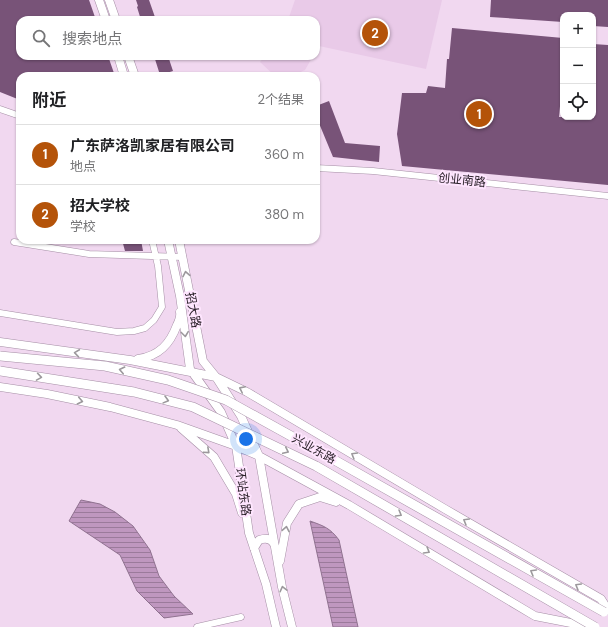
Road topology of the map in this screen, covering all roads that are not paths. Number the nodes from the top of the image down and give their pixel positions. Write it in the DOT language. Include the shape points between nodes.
graph roads {
  1 [pos="98,0"];
  2 [pos="109,0"];
  3 [pos="104,16"];
  4 [pos="115,16"];
  5 [pos="119,60"];
  6 [pos="129,60"];
  7 [pos="123,72"];
  8 [pos="134,72"];
  9 [pos="0,109"];
  10 [pos="16,115"];
  11 [pos="320,168"];
  12 [pos="608,196"];
  13 [pos="26,244"];
  14 [pos="153,244"];
  15 [pos="169,244"];
  16 [pos="180,244"];
  17 [pos="156,257"];
  18 [pos="172,257"];
  19 [pos="183,257"];
  20 [pos="180,296"];
  21 [pos="0,313"];
  22 [pos="0,342"];
  23 [pos="0,356"];
  24 [pos="130,360"];
  25 [pos="0,371"];
  26 [pos="192,372"];
  27 [pos="216,377"];
  28 [pos="0,387"];
  29 [pos="177,425"];
  30 [pos="236,446"];
  31 [pos="259,456"];
  32 [pos="349,505"];
  33 [pos="249,533"];
  34 [pos="274,544"];
  35 [pos="254,548"];
  36 [pos="279,568"];
  37 [pos="606,611"];
  38 [pos="241,617"];
  39 [pos="197,627"];
  40 [pos="276,627"];
  41 [pos="292,627"];
  42 [pos="591,627"];
  43 [pos="595,627"];
  1 -- 3 [label="main road"];
  2 -- 4 [label="main road"];
  5 -- 7 [label="main road"];
  6 -- 8 [label="main road"];
  9 -- 10 [label="street"];
  11 -- 12 [label="street, 创业南路" via="373,171"];
  13 -- 17 [label="street" via="89,254"];
  14 -- 17 [label="street"];
  15 -- 18 [label="main road, 招大路"];
  16 -- 19 [label="main road, 招大路"];
  17 -- 18 [label="street"];
  17 -- 21 [label="street" via="162,307 145,328 117,332"];
  18 -- 19 [label="street"];
  18 -- 20 [label="main road, 招大路"];
  27 -- 19 [label="main road, 招大路, one-way" via="203,361"];
  20 -- 24 [label="main road" via="180,316 173,335 162,349 148,358"];
  20 -- 26 [label="main road, 环站东路, one-way"];
  24 -- 22 [label="main road, one-way"];
  37 -- 23 [label="main road, 兴业东路, one-way, bridge" via="226,400 168,380 105,366"];
  24 -- 26 [label="main road"];
  25 -- 43 [label="main road, one-way, bridge" via="134,392 193,407 316,466"];
  26 -- 27 [label="main road"];
  26 -- 30 [label="main road, 环站东路" via="221,412"];
  27 -- 31 [label="main road, 环站东路" via="241,416"];
  37 -- 27 [label="main road, one-way" via="601,599 248,392"];
  28 -- 29 [label="main road, one-way" via="96,404"];
  29 -- 30 [label="main road"];
  29 -- 33 [label="main road, one-way" via="214,457 236,494"];
  30 -- 31 [label="main road"];
  30 -- 33 [label="main road, 环站东路"];
  31 -- 32 [label="main road"];
  31 -- 34 [label="main road, 环站东路"];
  36 -- 32 [label="main road, one-way" via="287,523 299,504 320,497"];
  32 -- 42 [label="main road, one-way" via="535,616"];
  33 -- 35 [label="main road, 环站东路"];
  34 -- 35 [label="main road" via="269,539 262,539"];
  34 -- 36 [label="main road, 环站东路"];
  35 -- 40 [label="main road, 环站东路"];
  41 -- 36 [label="main road, 环站东路, one-way"];
  38 -- 39 [label="street"];
}
